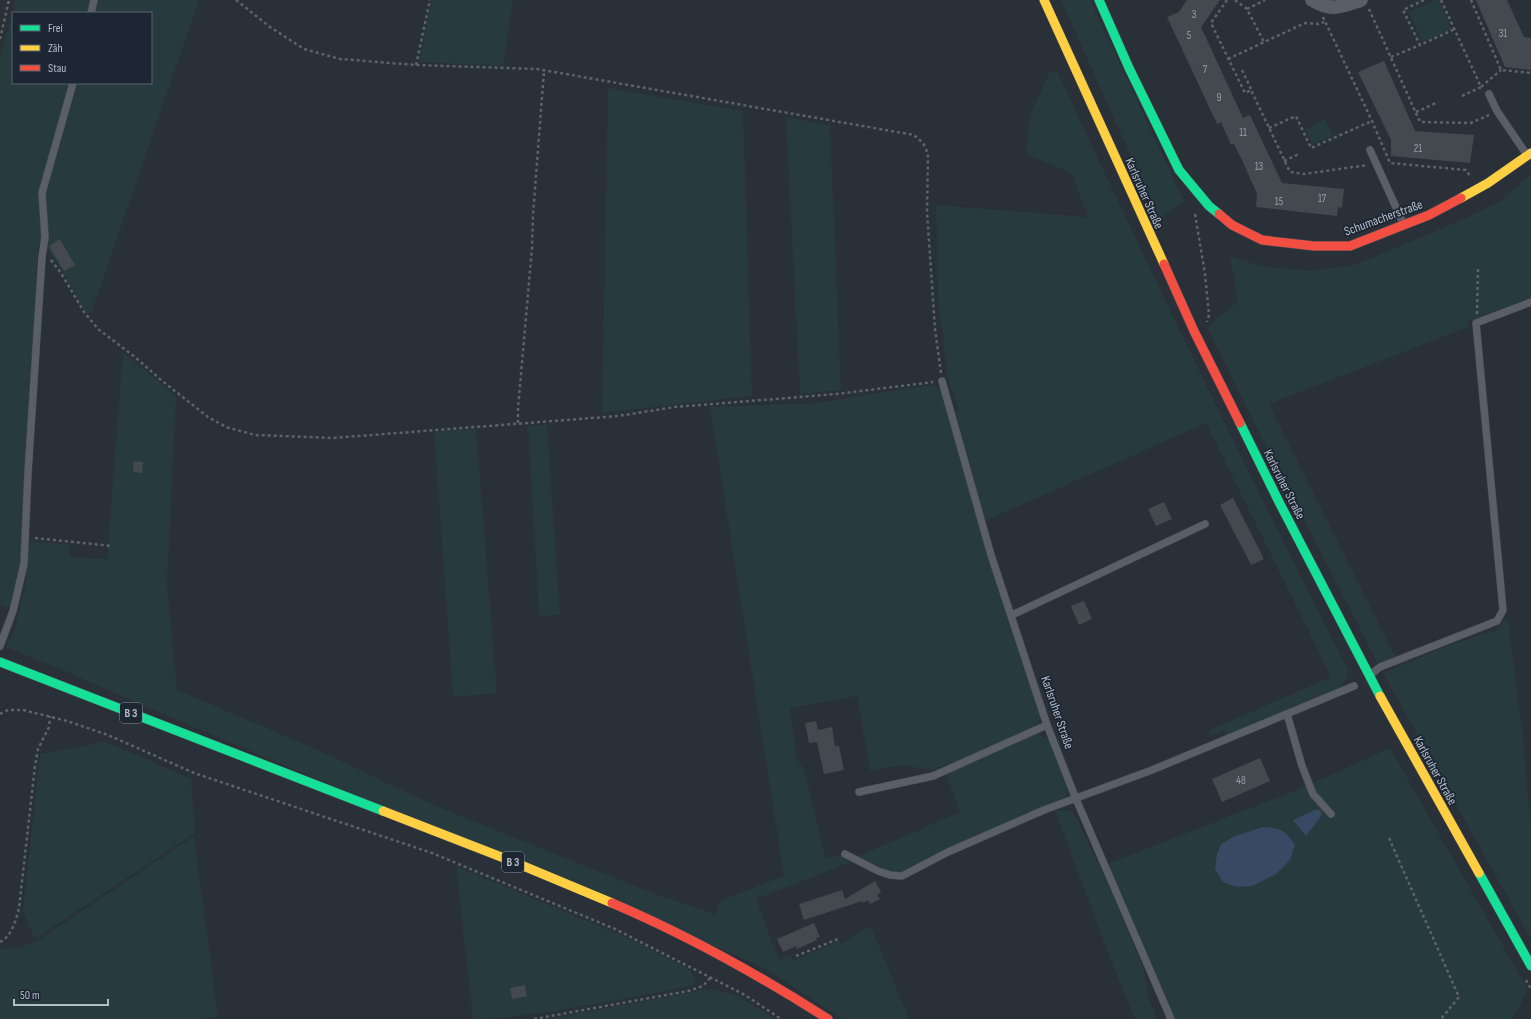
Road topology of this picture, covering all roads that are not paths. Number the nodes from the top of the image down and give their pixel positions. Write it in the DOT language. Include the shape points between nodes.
graph roads {
  1 [pos="94,0"];
  2 [pos="1044,0"];
  3 [pos="1099,0"];
  4 [pos="1318,3"];
  5 [pos="1365,4"];
  6 [pos="91,12"];
  7 [pos="73,84"];
  8 [pos="1489,94"];
  9 [pos="1370,150"];
  10 [pos="1529,154"];
  11 [pos="1404,225"];
  12 [pos="1531,302"];
  13 [pos="942,381"];
  14 [pos="1205,524"];
  15 [pos="1012,615"];
  16 [pos="0,646"];
  17 [pos="0,662"];
  18 [pos="1369,676"];
  19 [pos="1354,686"];
  20 [pos="1287,714"];
  21 [pos="1047,725"];
  22 [pos="859,792"];
  23 [pos="1076,799"];
  24 [pos="1331,814"];
  25 [pos="845,854"];
  26 [pos="1531,966"];
  27 [pos="828,1019"];
  28 [pos="1171,1019"];
  1 -- 6 [label="lane"];
  2 -- 18 [label="main road, Karlsruher Straße" via="1194,331"];
  3 -- 11 [label="main road, Schumacherstraße" via="1179,170 1209,206 1232,225 1262,240 1314,246 1350,246"];
  4 -- 5 [label="street" via="1338,8"];
  7 -- 16 [label="lane" via="42,193 45,237 24,564 9,624"];
  8 -- 10 [label="lane" via="1497,111"];
  9 -- 11 [label="lane"];
  10 -- 11 [label="main road, Schumacherstraße" via="1488,183 1429,215"];
  12 -- 18 [label="lane" via="1476,323 1504,610 1497,621 1380,667"];
  13 -- 15 [label="lane, Karlsruher Straße" via="991,555"];
  14 -- 15 [label="lane"];
  15 -- 21 [label="lane, Karlsruher Straße"];
  17 -- 27 [label="main road, B 3" via="626,908 726,957"];
  18 -- 26 [label="main road, Karlsruher Straße"];
  19 -- 20 [label="lane"];
  20 -- 23 [label="lane"];
  20 -- 24 [label="lane" via="1313,794"];
  21 -- 22 [label="lane" via="933,776"];
  21 -- 23 [label="lane, Karlsruher Straße"];
  23 -- 25 [label="lane" via="1044,810 948,852 902,876 878,871"];
  23 -- 28 [label="lane, Karlsruher Straße"];
}
